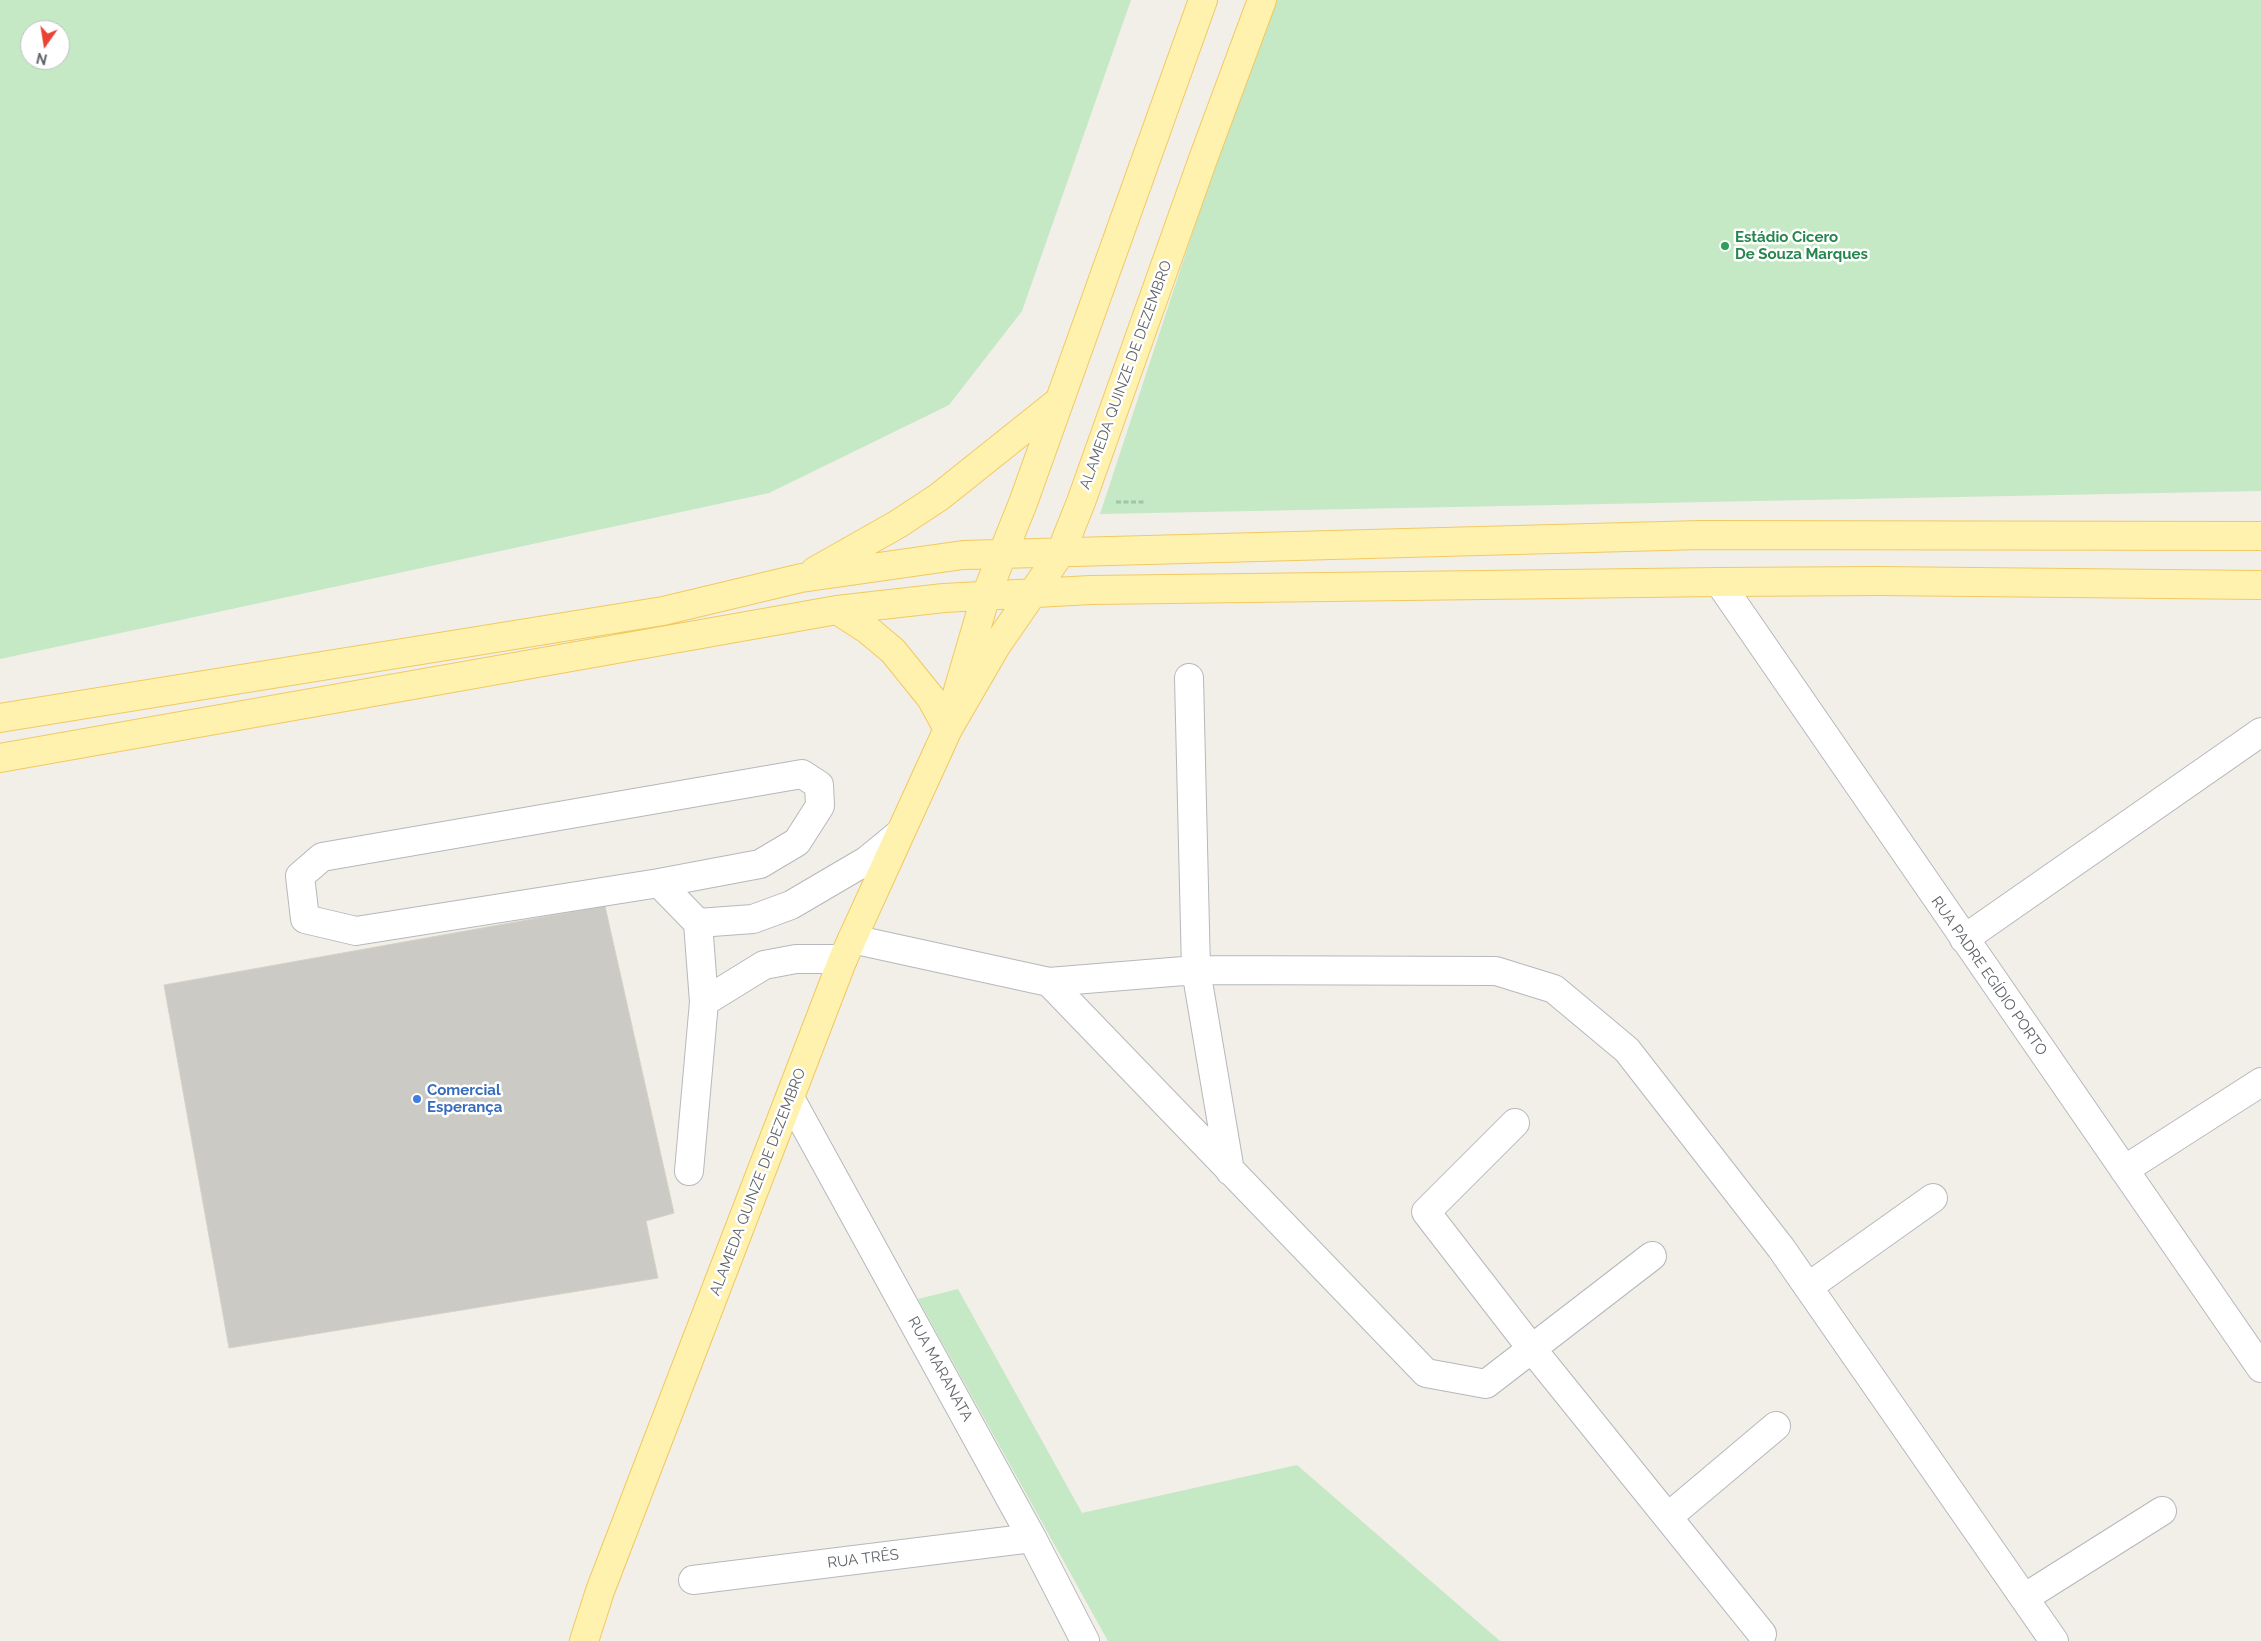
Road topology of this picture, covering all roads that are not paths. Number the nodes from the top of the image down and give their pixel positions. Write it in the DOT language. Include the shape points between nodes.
graph roads {
  1 [pos="1203,0"];
  2 [pos="1262,0"];
  3 [pos="1058,402"];
  4 [pos="2261,536"];
  5 [pos="1061,552"];
  6 [pos="1003,554"];
  7 [pos="801,578"];
  8 [pos="1719,582"];
  9 [pos="2261,585"];
  10 [pos="1031,593"];
  11 [pos="986,595"];
  12 [pos="837,610"];
  13 [pos="1189,678"];
  14 [pos="0,718"];
  15 [pos="948,729"];
  16 [pos="2261,732"];
  17 [pos="0,758"];
  18 [pos="899,834"];
  19 [pos="659,883"];
  20 [pos="698,923"];
  21 [pos="1964,940"];
  22 [pos="848,949"];
  23 [pos="1196,970"];
  24 [pos="1049,982"];
  25 [pos="704,1002"];
  26 [pos="2261,1082"];
  27 [pos="790,1098"];
  28 [pos="1514,1123"];
  29 [pos="2124,1170"];
  30 [pos="689,1171"];
  31 [pos="1230,1171"];
  32 [pos="1933,1198"];
  33 [pos="1652,1256"];
  34 [pos="1808,1287"];
  35 [pos="1532,1348"];
  36 [pos="2261,1368"];
  37 [pos="1776,1426"];
  38 [pos="2162,1511"];
  39 [pos="1668,1517"];
  40 [pos="1032,1538"];
  41 [pos="693,1580"];
  42 [pos="2024,1598"];
  43 [pos="1762,1634"];
  44 [pos="584,1641"];
  45 [pos="1085,1641"];
  46 [pos="2054,1641"];
  1 -- 3 [label="main road, ALAMEDA QUINZE DE DEZEMBRO"];
  2 -- 5 [label="main road, ALAMEDA QUINZE DE DEZEMBRO"];
  3 -- 6 [label="main road, ALAMEDA QUINZE DE DEZEMBRO"];
  3 -- 7 [label="main road" via="940,497"];
  4 -- 5 [label="main road" via="1701,535"];
  5 -- 6 [label="main road"];
  5 -- 10 [label="main road, ALAMEDA QUINZE DE DEZEMBRO"];
  6 -- 7 [label="main road" via="963,555"];
  6 -- 11 [label="main road, ALAMEDA QUINZE DE DEZEMBRO"];
  7 -- 14 [label="main road" via="663,611"];
  8 -- 9 [label="main road"];
  8 -- 10 [label="main road"];
  8 -- 21 [label="street, RUA PADRE EGÍDIO PORTO"];
  10 -- 11 [label="main road"];
  10 -- 15 [label="main road, ALAMEDA QUINZE DE DEZEMBRO"];
  11 -- 12 [label="main road"];
  11 -- 15 [label="main road, ALAMEDA QUINZE DE DEZEMBRO"];
  12 -- 15 [label="main road" via="893,651 931,698"];
  12 -- 17 [label="main road"];
  13 -- 23 [label="street"];
  15 -- 18 [label="main road, ALAMEDA QUINZE DE DEZEMBRO"];
  16 -- 21 [label="street"];
  18 -- 20 [label="street" via="866,861 791,904 753,919"];
  18 -- 22 [label="main road, ALAMEDA QUINZE DE DEZEMBRO"];
  19 -- 19 [label="street" via="760,864 790,847 797,842 820,806 819,785 802,774 322,857 300,876 305,919 356,931"];
  19 -- 20 [label="street"];
  20 -- 25 [label="street"];
  21 -- 29 [label="street, RUA PADRE EGÍDIO PORTO"];
  22 -- 24 [label="street"];
  22 -- 25 [label="street" via="764,965"];
  22 -- 27 [label="main road, ALAMEDA QUINZE DE DEZEMBRO"];
  23 -- 24 [label="street"];
  23 -- 31 [label="street"];
  23 -- 34 [label="street" via="1496,971 1554,989 1627,1050"];
  24 -- 31 [label="street"];
  25 -- 30 [label="street"];
  26 -- 29 [label="street"];
  27 -- 40 [label="street, RUA MARANATA"];
  27 -- 44 [label="main road, ALAMEDA QUINZE DE DEZEMBRO" via="600,1591"];
  28 -- 35 [label="street" via="1426,1212"];
  29 -- 36 [label="street, RUA PADRE EGÍDIO PORTO"];
  31 -- 35 [label="street" via="1426,1373 1486,1384"];
  32 -- 34 [label="street"];
  33 -- 35 [label="street"];
  34 -- 42 [label="street"];
  35 -- 39 [label="street"];
  37 -- 39 [label="street"];
  38 -- 42 [label="street"];
  39 -- 43 [label="street"];
  40 -- 41 [label="street, RUA TRÊS"];
  40 -- 45 [label="street, RUA MARANATA"];
  42 -- 46 [label="street"];
}
